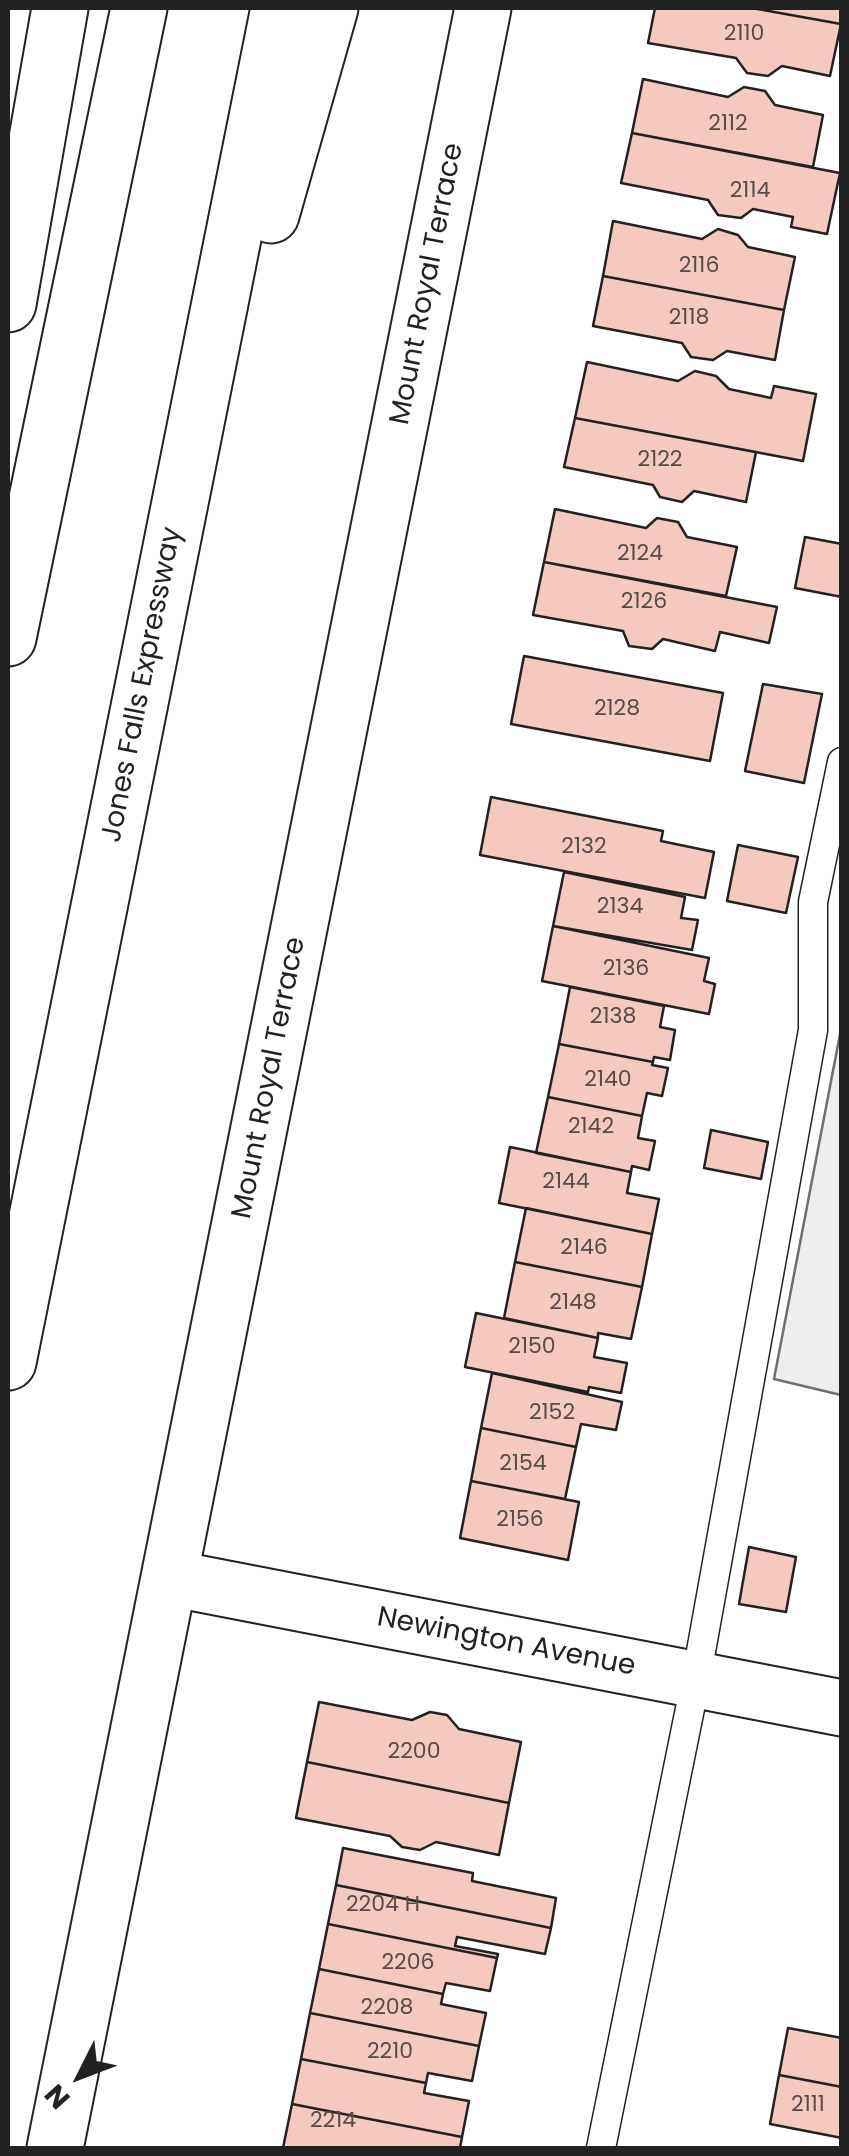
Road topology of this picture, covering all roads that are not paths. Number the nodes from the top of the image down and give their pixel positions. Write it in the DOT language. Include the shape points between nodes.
graph roads {
  1 [pos="60,8"];
  2 [pos="138,8"];
  3 [pos="279,8"];
  4 [pos="330,8"];
  5 [pos="483,8"];
  6 [pos="8,304"];
  7 [pos="154,632"];
  8 [pos="8,638"];
  9 [pos="842,762"];
  10 [pos="8,1362"];
  11 [pos="170,1578"];
  12 [pos="696,1679"];
  13 [pos="842,1708"];
  14 [pos="55,2148"];
  15 [pos="601,2148"];
  1 -- 6 [label="main road"];
  2 -- 8 [label="main road"];
  3 -- 7 [label="main road, Jones Falls Expressway"];
  4 -- 7 [label="main road"];
  5 -- 11 [label="main road, Mount Royal Terrace"];
  7 -- 10 [label="main road, Jones Falls Expressway"];
  9 -- 12 [label="lane" via="813,902 812,1030"];
  11 -- 12 [label="main road, Newington Avenue"];
  11 -- 14 [label="main road, Mount Royal Terrace"];
  12 -- 13 [label="main road, Newington Avenue"];
  12 -- 15 [label="lane"];
}
